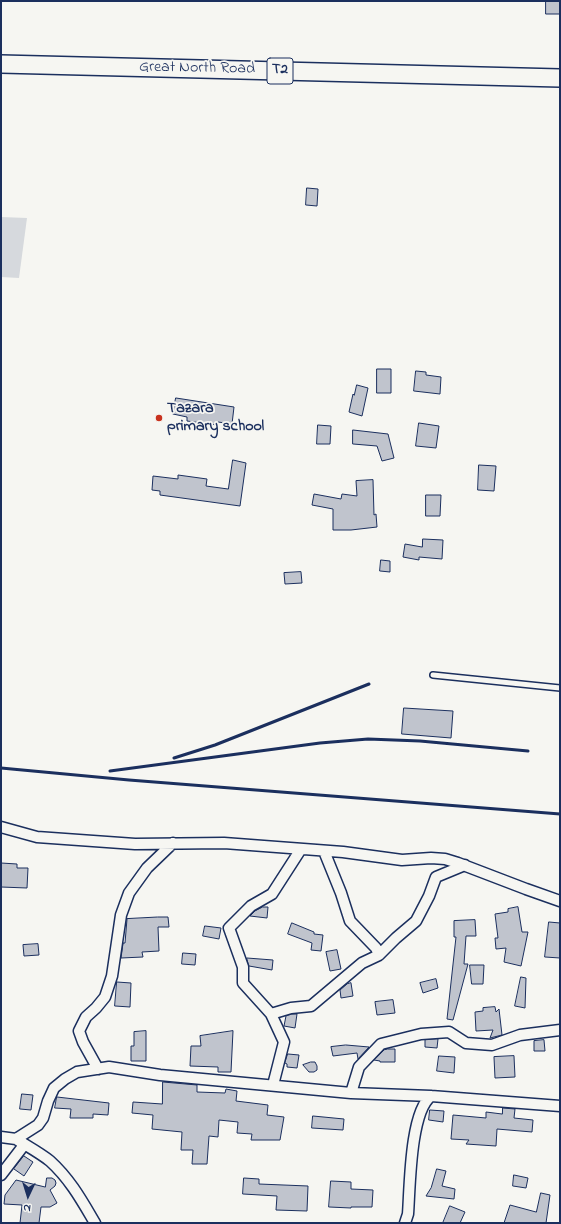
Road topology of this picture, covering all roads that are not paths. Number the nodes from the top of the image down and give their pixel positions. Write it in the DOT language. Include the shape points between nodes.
graph roads {
  1 [pos="1,64"];
  2 [pos="560,78"];
  3 [pos="433,675"];
  4 [pos="560,688"];
  5 [pos="1,827"];
  6 [pos="173,843"];
  7 [pos="301,849"];
  8 [pos="324,851"];
  9 [pos="465,865"];
  10 [pos="560,901"];
  11 [pos="379,955"];
  12 [pos="271,1014"];
  13 [pos="560,1030"];
  14 [pos="98,1069"];
  15 [pos="273,1086"];
  16 [pos="350,1093"];
  17 [pos="431,1096"];
  18 [pos="560,1106"];
  19 [pos="1,1137"];
  20 [pos="20,1142"];
  21 [pos="1,1175"];
  22 [pos="95,1223"];
  23 [pos="405,1223"];
  1 -- 2 [label="highway, Great North Road / T2"];
  3 -- 4 [label="lane"];
  5 -- 6 [label="street" via="37,837 135,844"];
  6 -- 7 [label="street" via="224,843"];
  6 -- 14 [label="street" via="147,868 129,893 121,915 112,976 105,996 86,1017 79,1031 82,1042"];
  7 -- 8 [label="street"];
  7 -- 12 [label="street" via="272,894 251,906 229,928 243,967 243,984"];
  8 -- 9 [label="street" via="402,860 445,859"];
  8 -- 11 [label="street" via="350,921 376,948"];
  9 -- 10 [label="street"];
  9 -- 11 [label="street" via="436,877 416,921"];
  11 -- 12 [label="street" via="362,963 311,1006"];
  12 -- 15 [label="street" via="284,1042"];
  13 -- 16 [label="street" via="520,1035 492,1045 466,1043 448,1032 420,1034 381,1044 360,1067"];
  14 -- 15 [label="street" via="109,1067 160,1075"];
  14 -- 20 [label="street" via="77,1072 54,1088 43,1118"];
  15 -- 16 [label="street"];
  16 -- 17 [label="street"];
  17 -- 18 [label="street"];
  17 -- 23 [label="street" via="426,1100 421,1112 413,1144 408,1214"];
  19 -- 20 [label="street"];
  20 -- 21 [label="street"];
  20 -- 22 [label="street" via="48,1160 63,1175 75,1189"];
}
